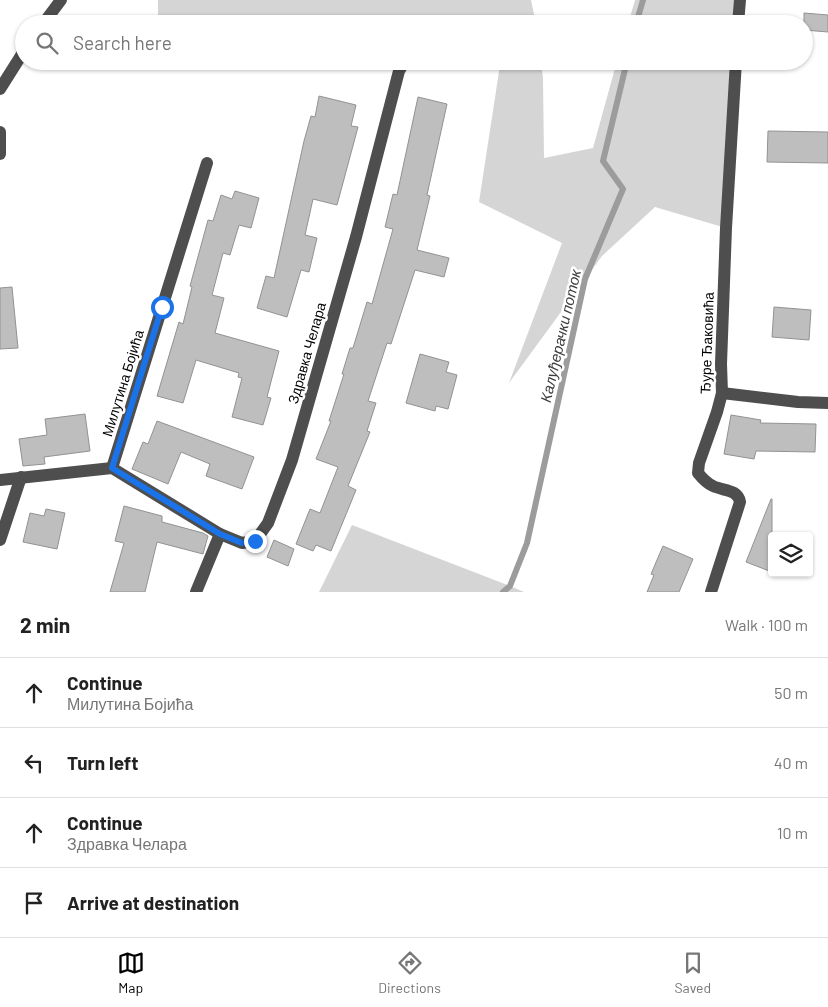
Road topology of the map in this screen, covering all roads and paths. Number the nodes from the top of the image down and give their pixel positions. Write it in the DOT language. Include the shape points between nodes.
graph roads {
  1 [pos="61,0"];
  2 [pos="740,0"];
  3 [pos="50,15"];
  4 [pos="739,15"];
  5 [pos="15,65"];
  6 [pos="401,70"];
  7 [pos="735,70"];
  8 [pos="0,89"];
  9 [pos="0,132"];
  10 [pos="0,154"];
  11 [pos="207,163"];
  12 [pos="722,393"];
  13 [pos="828,403"];
  14 [pos="112,468"];
  15 [pos="22,477"];
  16 [pos="0,480"];
  17 [pos="220,534"];
  18 [pos="0,540"];
  19 [pos="196,592"];
  20 [pos="711,592"];
  1 -- 3 [label="street"];
  2 -- 4 [label="street"];
  5 -- 8 [label="street"];
  6 -- 17 [label="street, Здравка Челара" via="356,237 282,487 268,522 255,541 242,543"];
  7 -- 12 [label="street, Ђуре Ђаковића" via="726,228"];
  9 -- 10 [label="street"];
  11 -- 14 [label="street, Милутина Бојића"];
  12 -- 13 [label="street" via="780,401"];
  12 -- 20 [label="street, Ђуре Ђаковића" via="698,462 698,472 713,487 733,492 740,502"];
  14 -- 15 [label="street"];
  14 -- 17 [label="street"];
  15 -- 16 [label="street"];
  15 -- 18 [label="street"];
  17 -- 19 [label="street"];
}
